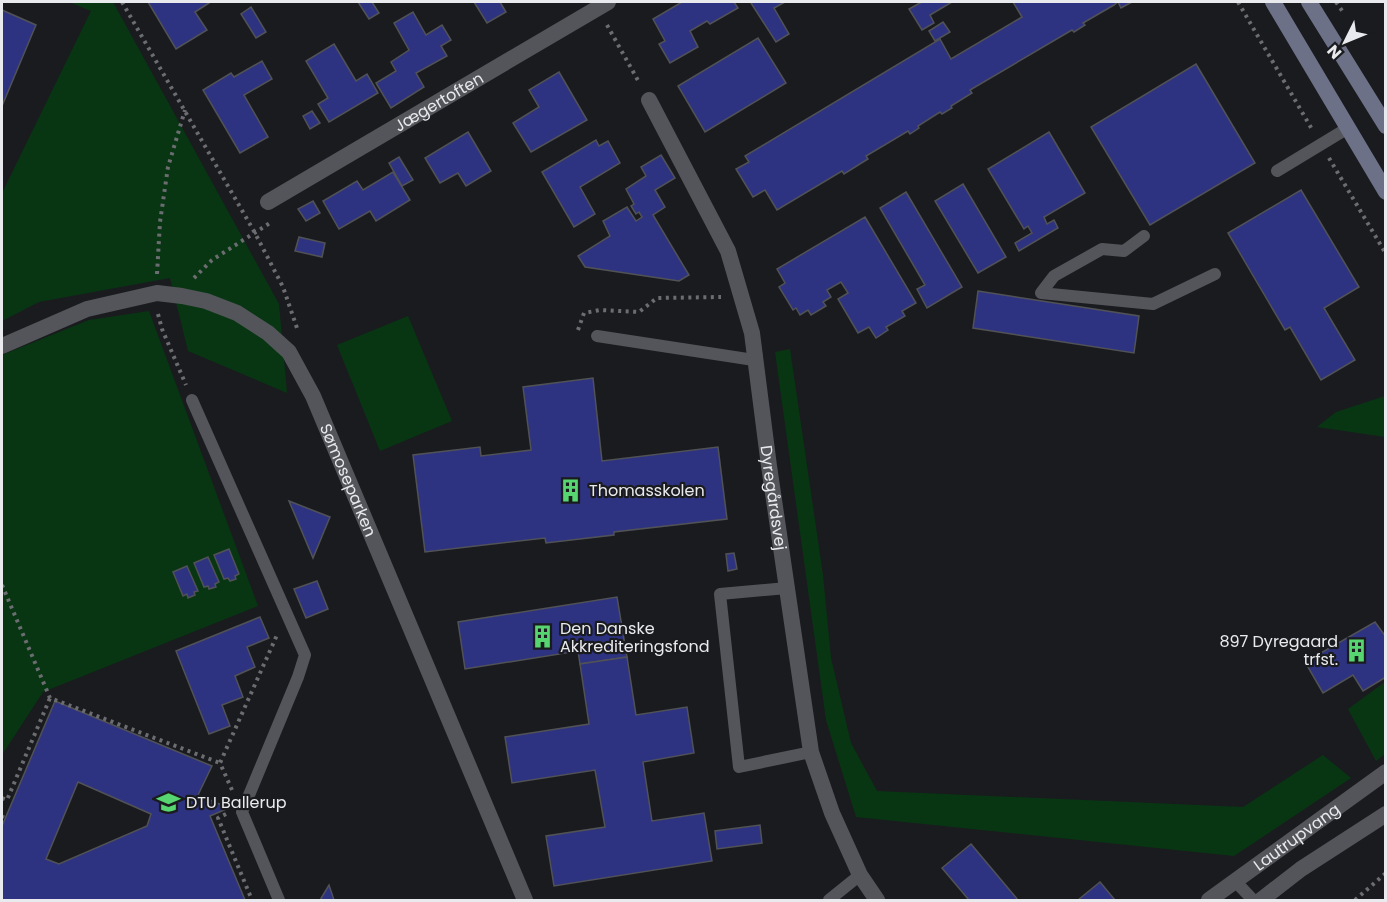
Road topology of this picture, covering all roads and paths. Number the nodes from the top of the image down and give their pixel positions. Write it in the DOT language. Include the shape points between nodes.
graph roads {
  1 [pos="122,2"];
  2 [pos="1273,2"];
  3 [pos="1309,2"];
  4 [pos="599,4"];
  5 [pos="649,100"];
  6 [pos="185,110"];
  7 [pos="1386,126"];
  8 [pos="1348,128"];
  9 [pos="1277,171"];
  10 [pos="1386,192"];
  11 [pos="268,202"];
  12 [pos="255,232"];
  13 [pos="1144,236"];
  14 [pos="1215,274"];
  15 [pos="157,293"];
  16 [pos="182,296"];
  17 [pos="741,296"];
  18 [pos="577,334"];
  19 [pos="597,336"];
  20 [pos="2,346"];
  21 [pos="289,352"];
  22 [pos="754,360"];
  23 [pos="192,400"];
  24 [pos="2,585"];
  25 [pos="786,588"];
  26 [pos="292,625"];
  27 [pos="50,698"];
  28 [pos="811,752"];
  29 [pos="220,763"];
  30 [pos="1386,772"];
  31 [pos="2,798"];
  32 [pos="241,810"];
  33 [pos="1386,814"];
  34 [pos="1386,873"];
  35 [pos="860,874"];
  36 [pos="1235,881"];
  37 [pos="252,900"];
  38 [pos="279,900"];
  39 [pos="525,900"];
  40 [pos="829,900"];
  41 [pos="877,900"];
  42 [pos="1209,900"];
  43 [pos="1253,900"];
  44 [pos="1261,900"];
  45 [pos="1355,900"];
  1 -- 6 [label="path"];
  2 -- 8 [label="main road"];
  3 -- 7 [label="main road"];
  4 -- 5 [label="path"];
  4 -- 11 [label="street, Jægertoften"];
  5 -- 17 [label="street, Dyregårdsvej" via="728,251"];
  6 -- 12 [label="path"];
  6 -- 15 [label="path" via="168,167 160,222"];
  8 -- 9 [label="lane"];
  8 -- 10 [label="main road"];
  11 -- 12 [label="path" via="271,222"];
  12 -- 16 [label="path" via="212,260"];
  12 -- 21 [label="path" via="295,319 300,339"];
  13 -- 14 [label="lane" via="1124,251 1102,249 1054,276 1041,292 1153,304"];
  15 -- 16 [label="street, Sømoseparken"];
  15 -- 20 [label="street, Sømoseparken" via="87,309"];
  15 -- 23 [label="path" via="162,329"];
  16 -- 21 [label="street, Sømoseparken" via="237,313"];
  17 -- 18 [label="path" via="657,298 639,312 584,313"];
  17 -- 22 [label="street, Dyregårdsvej" via="754,342"];
  19 -- 22 [label="lane"];
  21 -- 39 [label="street, Sømoseparken" via="313,396"];
  22 -- 25 [label="street, Dyregårdsvej"];
  23 -- 26 [label="lane"];
  24 -- 27 [label="path"];
  25 -- 28 [label="street, Dyregårdsvej"];
  25 -- 28 [label="lane" via="720,594 739,767"];
  26 -- 29 [label="path" via="279,632"];
  26 -- 32 [label="lane" via="305,655"];
  27 -- 29 [label="path"];
  27 -- 31 [label="path" via="7,800"];
  28 -- 35 [label="street, Dyregårdsvej" via="832,813"];
  29 -- 32 [label="path"];
  30 -- 36 [label="street, Lautrupvang"];
  32 -- 37 [label="path" via="218,818"];
  32 -- 38 [label="lane"];
  33 -- 44 [label="street, Lautrupvang"];
  34 -- 45 [label="path"];
  35 -- 40 [label="lane"];
  35 -- 41 [label="street, Dyregårdsvej"];
  36 -- 42 [label="street, Lautrupvang"];
  36 -- 43 [label="lane"];
}
